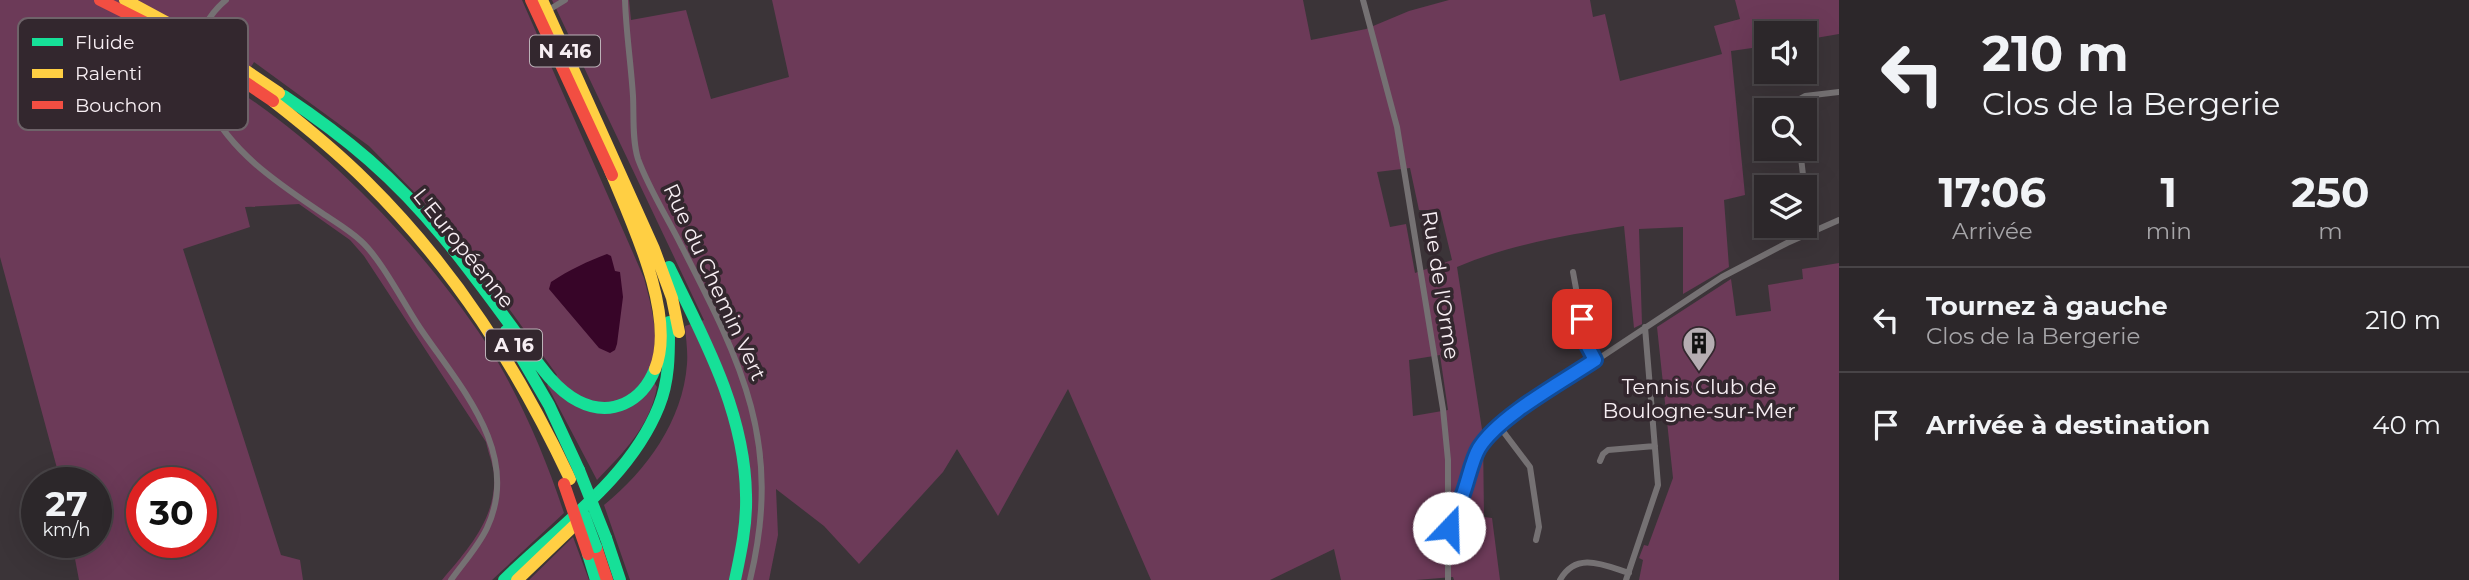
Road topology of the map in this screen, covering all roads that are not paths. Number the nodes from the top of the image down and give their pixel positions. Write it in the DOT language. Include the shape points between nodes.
graph roads {
  1 [pos="100,0"];
  2 [pos="125,0"];
  3 [pos="226,0"];
  4 [pos="531,0"];
  5 [pos="565,0"];
  6 [pos="625,0"];
  7 [pos="1363,0"];
  8 [pos="544,5"];
  9 [pos="136,18"];
  10 [pos="158,18"];
  11 [pos="210,18"];
  12 [pos="248,74"];
  13 [pos="248,79"];
  14 [pos="1839,92"];
  15 [pos="278,97"];
  16 [pos="1800,98"];
  17 [pos="223,130"];
  18 [pos="606,138"];
  19 [pos="610,170"];
  20 [pos="1839,220"];
  21 [pos="1817,230"];
  22 [pos="1800,238"];
  23 [pos="1573,272"];
  24 [pos="1645,327"];
  25 [pos="1595,360"];
  26 [pos="1499,426"];
  27 [pos="1655,446"];
  28 [pos="1600,461"];
  29 [pos="571,478"];
  30 [pos="1449,516"];
  31 [pos="1536,540"];
  32 [pos="596,547"];
  33 [pos="1628,577"];
  34 [pos="451,580"];
  35 [pos="505,580"];
  36 [pos="517,580"];
  37 [pos="596,580"];
  38 [pos="607,580"];
  39 [pos="620,580"];
  40 [pos="735,580"];
  41 [pos="750,580"];
  42 [pos="1448,580"];
  43 [pos="1560,580"];
  1 -- 9 [label="highway, A 16, bridge"];
  2 -- 10 [label="highway, A 16, bridge"];
  3 -- 11 [label="street"];
  4 -- 19 [label="highway"];
  5 -- 8 [label="street"];
  6 -- 41 [label="street, Rue du Chemin Vert" via="638,159 724,332 752,404 762,488"];
  7 -- 30 [label="street, Rue de l'Orme" via="1397,127 1420,260 1444,416"];
  8 -- 18 [label="highway, N 416"];
  12 -- 15 [label="highway, A 16, bridge"];
  13 -- 15 [label="highway, A 16, bridge"];
  14 -- 16 [label="street"];
  15 -- 19 [label="highway" via="336,131 376,165 453,249 555,383 581,402 601,408 621,406 645,390 656,373 662,341 649,274"];
  15 -- 29 [label="highway, L'Européenne / A 16" via="391,206 449,273 501,348"];
  15 -- 29 [label="highway, L'Européenne / A 16" via="336,137 376,174 456,262 520,354 553,413"];
  17 -- 34 [label="street" via="254,164 367,246 490,437 499,477 493,514 483,537"];
  18 -- 36 [label="highway" via="673,298 679,338 676,384 661,426 644,454"];
  18 -- 40 [label="highway" via="714,360 736,420 747,503"];
  19 -- 35 [label="highway" via="664,297 672,345 668,381 650,430 626,463"];
  20 -- 21 [label="street"];
  22 -- 24 [label="street" via="1728,273"];
  23 -- 25 [label="street" via="1586,343"];
  24 -- 25 [label="street"];
  24 -- 27 [label="street"];
  25 -- 26 [label="street"];
  26 -- 30 [label="street" via="1477,452 1457,507"];
  26 -- 31 [label="street" via="1530,467 1539,527"];
  27 -- 28 [label="street" via="1608,450"];
  27 -- 33 [label="street" via="1658,488"];
  29 -- 32 [label="highway, L'Européenne / A 16, bridge"];
  29 -- 32 [label="highway, bridge"];
  30 -- 42 [label="street, Rue de l'Orme"];
  32 -- 37 [label="highway"];
  32 -- 38 [label="highway, L'Européenne / A 16"];
  32 -- 39 [label="highway, L'Européenne / A 16"];
  33 -- 43 [label="street" via="1589,561 1572,567"];
}
